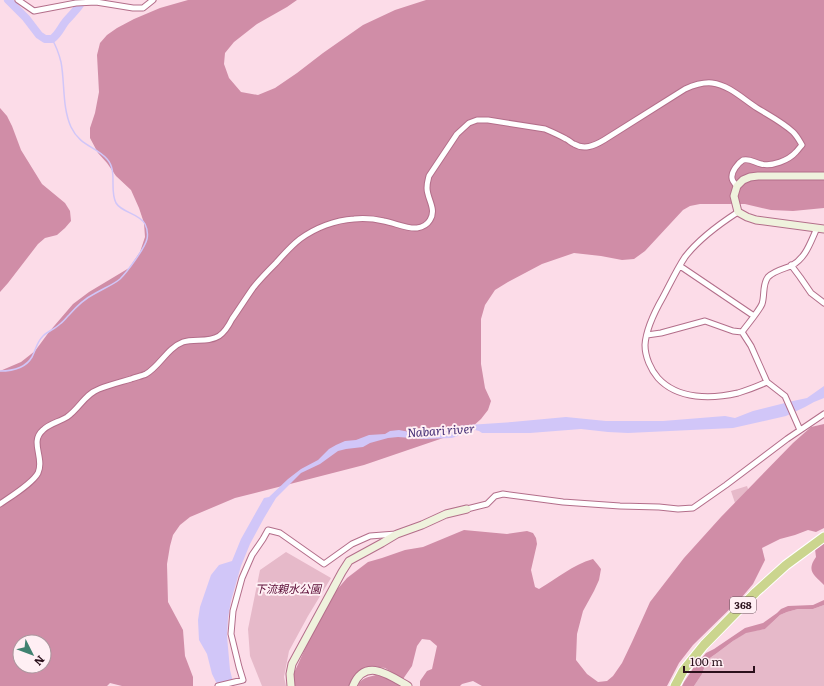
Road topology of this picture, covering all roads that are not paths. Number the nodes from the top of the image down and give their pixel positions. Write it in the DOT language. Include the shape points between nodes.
graph roads {
  1 [pos="18,0"];
  2 [pos="153,0"];
  3 [pos="824,176"];
  4 [pos="737,186"];
  5 [pos="738,212"];
  6 [pos="820,229"];
  7 [pos="791,265"];
  8 [pos="680,266"];
  9 [pos="824,303"];
  10 [pos="754,316"];
  11 [pos="742,332"];
  12 [pos="647,335"];
  13 [pos="767,382"];
  14 [pos="824,414"];
  15 [pos="800,430"];
  16 [pos="0,504"];
  17 [pos="468,509"];
  18 [pos="397,534"];
  19 [pos="824,537"];
  20 [pos="218,686"];
  21 [pos="291,686"];
  22 [pos="353,686"];
  23 [pos="408,686"];
  24 [pos="675,686"];
  1 -- 2 [label="street" via="34,10 86,2 143,8"];
  3 -- 4 [label="street" via="758,176 743,180"];
  4 -- 5 [label="street" via="734,196"];
  4 -- 16 [label="street" via="732,175 739,163 744,160 761,164 781,162 796,153 802,145 785,125 718,84 693,85 596,145 588,147 580,147 545,129 488,120 469,123 457,134 427,182 433,212 427,224 412,228 367,219 343,220 328,224 300,239 254,287 219,336 209,340 182,342 145,375 98,389 73,412 43,429 36,441 40,465 38,473"];
  5 -- 6 [label="street" via="756,220"];
  5 -- 8 [label="street" via="697,244"];
  6 -- 7 [label="street" via="801,259"];
  7 -- 9 [label="street" via="811,293"];
  7 -- 10 [label="street" via="768,277 762,303"];
  8 -- 10 [label="street"];
  8 -- 12 [label="street" via="653,315"];
  10 -- 11 [label="street"];
  11 -- 12 [label="street" via="706,321"];
  11 -- 13 [label="street"];
  12 -- 13 [label="street" via="647,359 653,373 676,391 699,397 724,395"];
  13 -- 15 [label="street" via="785,396"];
  14 -- 15 [label="street"];
  15 -- 17 [label="street" via="693,508 563,502 503,494 495,496 487,504"];
  17 -- 18 [label="street" via="446,514"];
  18 -- 20 [label="street" via="370,536 352,544 324,564 280,533 268,530 252,555 242,578 233,611 231,634 243,680"];
  18 -- 21 [label="street" via="349,561 292,664"];
  19 -- 24 [label="highway, 368" via="786,564 756,592 704,645 683,671"];
  22 -- 23 [label="street" via="361,674 377,670"];
}
